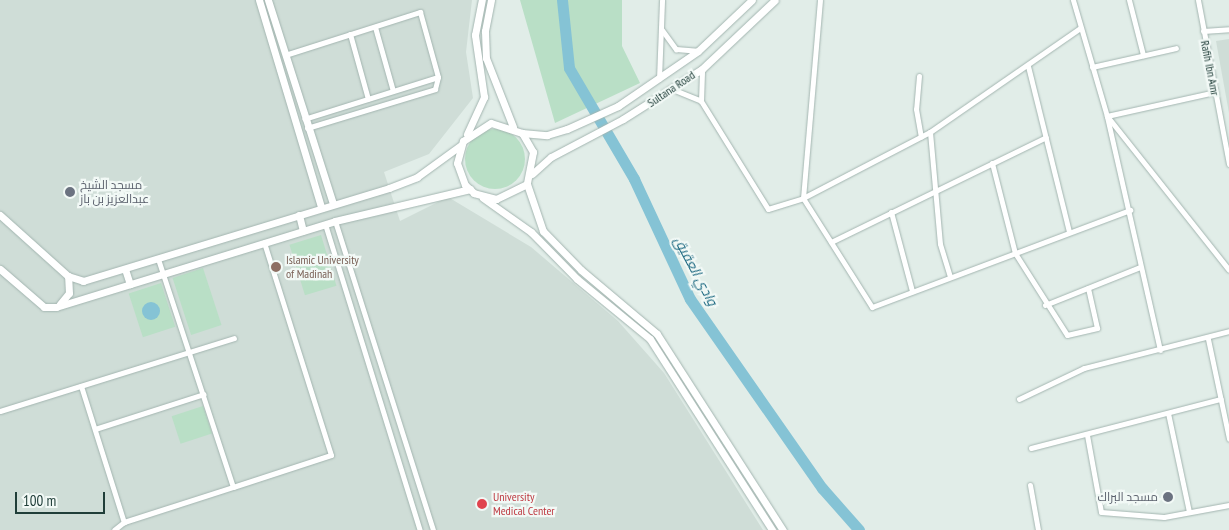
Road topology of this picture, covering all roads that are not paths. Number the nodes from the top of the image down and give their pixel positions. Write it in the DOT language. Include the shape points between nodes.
graph roads {
  1 [pos="259,0"];
  2 [pos="268,0"];
  3 [pos="482,0"];
  4 [pos="491,0"];
  5 [pos="662,0"];
  6 [pos="752,0"];
  7 [pos="775,0"];
  8 [pos="820,0"];
  9 [pos="1073,0"];
  10 [pos="1129,0"];
  11 [pos="1198,0"];
  12 [pos="375,27"];
  13 [pos="661,28"];
  14 [pos="1080,28"];
  15 [pos="1229,29"];
  16 [pos="1203,31"];
  17 [pos="350,34"];
  18 [pos="1176,48"];
  19 [pos="698,51"];
  20 [pos="285,55"];
  21 [pos="1143,55"];
  22 [pos="1028,66"];
  23 [pos="1092,67"];
  24 [pos="702,69"];
  25 [pos="919,76"];
  26 [pos="438,77"];
  27 [pos="659,80"];
  28 [pos="672,89"];
  29 [pos="393,91"];
  30 [pos="1215,92"];
  31 [pos="368,98"];
  32 [pos="701,101"];
  33 [pos="1108,116"];
  34 [pos="304,119"];
  35 [pos="513,127"];
  36 [pos="307,128"];
  37 [pos="930,132"];
  38 [pos="522,133"];
  39 [pos="921,137"];
  40 [pos="1046,137"];
  41 [pos="462,143"];
  42 [pos="992,163"];
  43 [pos="1229,164"];
  44 [pos="532,174"];
  45 [pos="528,184"];
  46 [pos="470,189"];
  47 [pos="938,190"];
  48 [pos="479,195"];
  49 [pos="803,198"];
  50 [pos="333,204"];
  51 [pos="321,207"];
  52 [pos="1130,210"];
  53 [pos="892,212"];
  54 [pos="0,215"];
  55 [pos="298,215"];
  56 [pos="335,221"];
  57 [pos="325,224"];
  58 [pos="303,231"];
  59 [pos="1069,232"];
  60 [pos="264,242"];
  61 [pos="830,242"];
  62 [pos="1015,253"];
  63 [pos="158,259"];
  64 [pos="1140,267"];
  65 [pos="0,269"];
  66 [pos="125,269"];
  67 [pos="1229,270"];
  68 [pos="164,272"];
  69 [pos="68,276"];
  70 [pos="950,277"];
  71 [pos="130,284"];
  72 [pos="1088,288"];
  73 [pos="912,291"];
  74 [pos="1045,304"];
  75 [pos="56,307"];
  76 [pos="1229,331"];
  77 [pos="234,338"];
  78 [pos="1208,339"];
  79 [pos="1160,350"];
  80 [pos="191,352"];
  81 [pos="81,386"];
  82 [pos="204,394"];
  83 [pos="1019,399"];
  84 [pos="1221,399"];
  85 [pos="0,411"];
  86 [pos="1168,413"];
  87 [pos="95,429"];
  88 [pos="1087,435"];
  89 [pos="1229,439"];
  90 [pos="1031,448"];
  91 [pos="1030,485"];
  92 [pos="233,487"];
  93 [pos="1229,505"];
  94 [pos="1189,512"];
  95 [pos="124,522"];
  96 [pos="114,530"];
  97 [pos="420,530"];
  98 [pos="433,530"];
  99 [pos="772,530"];
  100 [pos="783,530"];
  101 [pos="1038,530"];
  1 -- 51 [label="main road"];
  2 -- 20 [label="main road"];
  3 -- 41 [label="main road" via="475,35 484,97"];
  4 -- 35 [label="main road" via="485,31 486,58"];
  5 -- 13 [label="street"];
  6 -- 19 [label="main road, Sultana Road"];
  7 -- 24 [label="main road, Sultana Road"];
  8 -- 49 [label="street"];
  9 -- 14 [label="street"];
  10 -- 21 [label="street"];
  11 -- 16 [label="street, Rafih Ibn Amr"];
  12 -- 17 [label="street"];
  12 -- 26 [label="street" via="420,12"];
  12 -- 29 [label="street"];
  13 -- 19 [label="street" via="676,49"];
  13 -- 27 [label="street"];
  14 -- 22 [label="street"];
  14 -- 23 [label="street"];
  15 -- 16 [label="street"];
  16 -- 30 [label="street, Rafih Ibn Amr"];
  17 -- 20 [label="street"];
  17 -- 31 [label="street"];
  18 -- 21 [label="street"];
  19 -- 27 [label="main road, Sultana Road"];
  20 -- 34 [label="main road"];
  21 -- 23 [label="street"];
  22 -- 37 [label="street"];
  22 -- 40 [label="street"];
  23 -- 33 [label="street"];
  24 -- 28 [label="main road, Sultana Road"];
  24 -- 32 [label="street"];
  25 -- 39 [label="street" via="916,108"];
  26 -- 29 [label="street"];
  26 -- 36 [label="street" via="435,89"];
  27 -- 38 [label="main road, Sultana Road" via="618,106 547,135"];
  28 -- 32 [label="street"];
  28 -- 44 [label="main road, Sultana Road" via="551,157"];
  29 -- 31 [label="street"];
  30 -- 33 [label="street"];
  30 -- 43 [label="street, Rafih Ibn Amr"];
  31 -- 34 [label="street"];
  32 -- 49 [label="street" via="768,209"];
  33 -- 52 [label="street"];
  33 -- 67 [label="street"];
  34 -- 36 [label="main road"];
  35 -- 38 [label="main road"];
  35 -- 41 [label="main road" via="481,126"];
  36 -- 50 [label="main road"];
  37 -- 39 [label="street"];
  37 -- 47 [label="street"];
  38 -- 44 [label="main road" via="533,152"];
  39 -- 49 [label="street"];
  40 -- 42 [label="street"];
  40 -- 59 [label="street"];
  41 -- 46 [label="main road" via="457,163"];
  41 -- 50 [label="main road" via="416,176"];
  42 -- 47 [label="street"];
  42 -- 62 [label="street"];
  44 -- 45 [label="main road"];
  45 -- 48 [label="main road" via="508,197"];
  45 -- 100 [label="main road" via="542,231 581,270 641,317 674,354"];
  46 -- 48 [label="main road"];
  46 -- 56 [label="main road"];
  47 -- 53 [label="street"];
  47 -- 70 [label="street" via="940,244"];
  48 -- 99 [label="main road" via="530,232 577,279 650,339"];
  49 -- 61 [label="street"];
  50 -- 51 [label="main road"];
  51 -- 55 [label="main road"];
  52 -- 59 [label="street"];
  52 -- 64 [label="street"];
  53 -- 61 [label="street"];
  53 -- 73 [label="street"];
  54 -- 69 [label="main road"];
  55 -- 58 [label="main road"];
  55 -- 63 [label="main road"];
  56 -- 57 [label="main road"];
  56 -- 98 [label="street"];
  57 -- 58 [label="main road"];
  57 -- 97 [label="street"];
  58 -- 60 [label="main road"];
  59 -- 62 [label="street"];
  60 -- 68 [label="main road"];
  60 -- 92 [label="street" via="332,455"];
  61 -- 73 [label="street" via="872,307"];
  62 -- 70 [label="street"];
  62 -- 74 [label="street"];
  63 -- 66 [label="main road"];
  63 -- 68 [label="street"];
  64 -- 72 [label="street"];
  64 -- 79 [label="street"];
  65 -- 75 [label="main road" via="44,307"];
  66 -- 69 [label="main road" via="83,281"];
  66 -- 71 [label="main road"];
  68 -- 71 [label="main road"];
  68 -- 80 [label="street"];
  69 -- 75 [label="main road" via="69,293"];
  70 -- 73 [label="street"];
  71 -- 75 [label="main road"];
  72 -- 74 [label="street"];
  72 -- 74 [label="street" via="1097,320 1094,331 1067,335"];
  76 -- 78 [label="street"];
  77 -- 80 [label="street"];
  78 -- 79 [label="street"];
  78 -- 84 [label="street"];
  79 -- 83 [label="street" via="1084,368"];
  80 -- 81 [label="street"];
  80 -- 82 [label="street"];
  81 -- 85 [label="street"];
  81 -- 87 [label="street"];
  82 -- 87 [label="street"];
  82 -- 92 [label="street"];
  84 -- 86 [label="street"];
  84 -- 89 [label="street"];
  86 -- 88 [label="street"];
  86 -- 94 [label="street"];
  87 -- 95 [label="street"];
  88 -- 90 [label="street"];
  88 -- 94 [label="street" via="1101,512 1164,517"];
  91 -- 101 [label="street"];
  92 -- 95 [label="street"];
  93 -- 94 [label="street"];
  95 -- 96 [label="street"];
}
